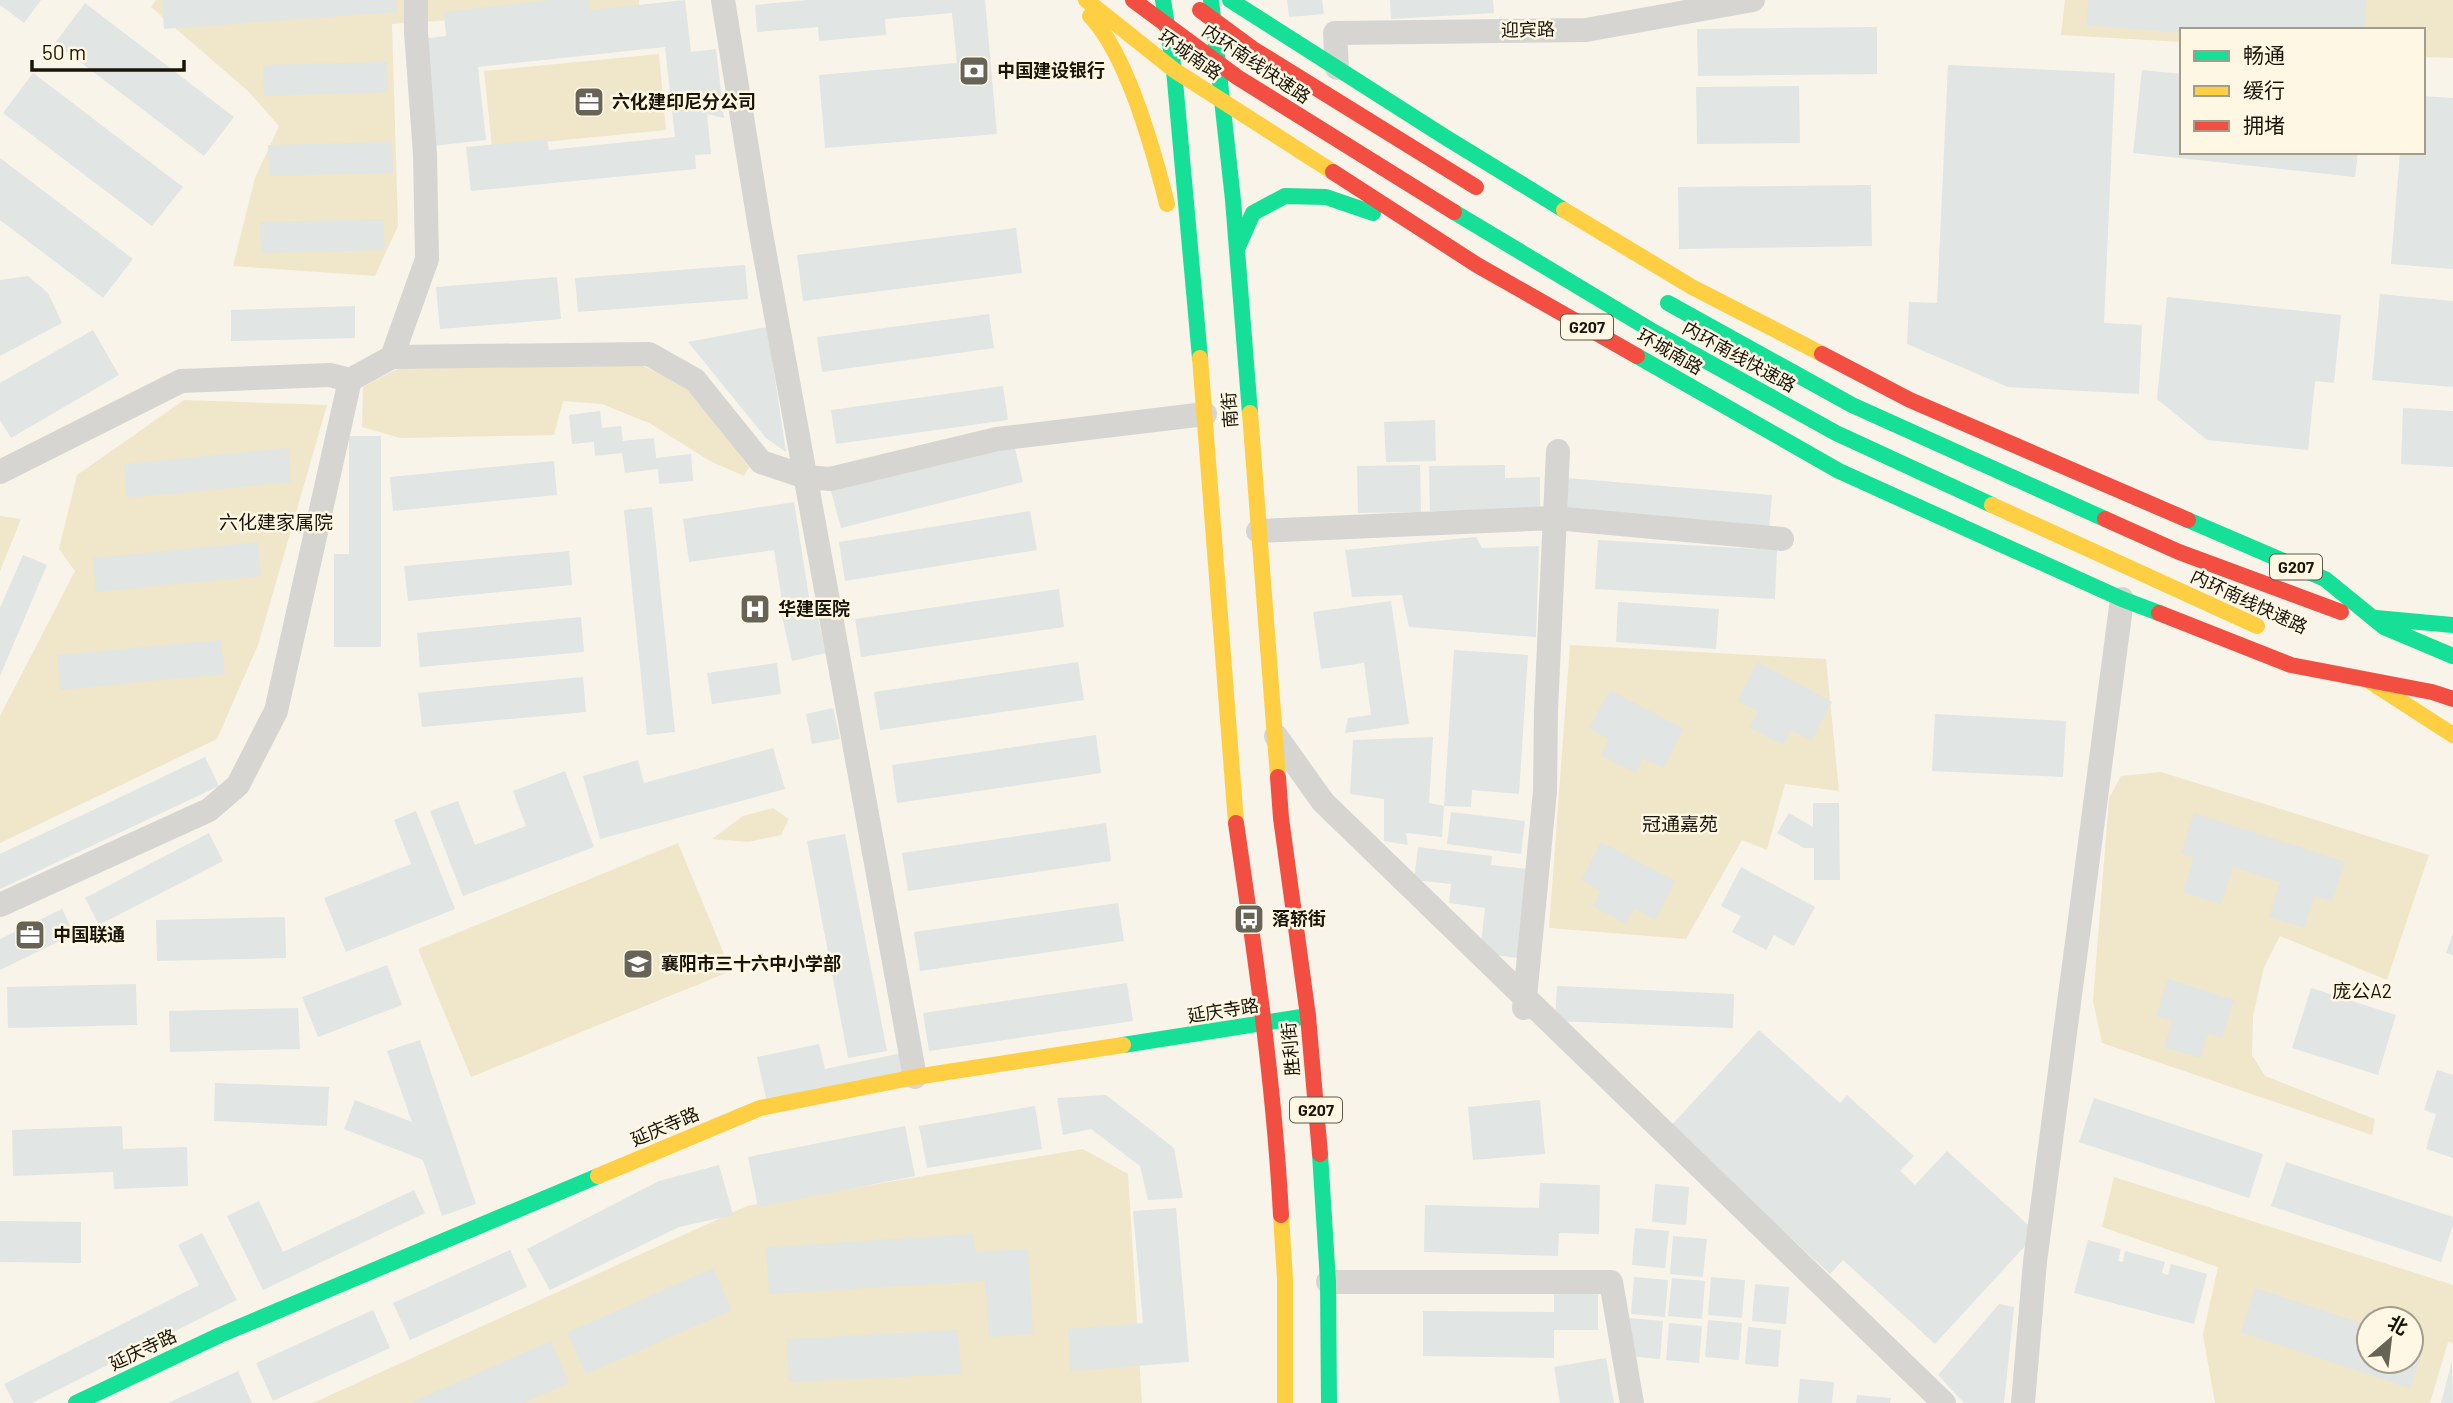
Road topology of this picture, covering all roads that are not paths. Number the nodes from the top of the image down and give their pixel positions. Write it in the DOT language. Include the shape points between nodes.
graph roads {
  1 [pos="416,0"];
  2 [pos="723,0"];
  3 [pos="1073,0"];
  4 [pos="1086,0"];
  5 [pos="1133,0"];
  6 [pos="1163,0"];
  7 [pos="1187,0"];
  8 [pos="1211,0"];
  9 [pos="1230,0"];
  10 [pos="1261,0"];
  11 [pos="1753,0"];
  12 [pos="1330,63"];
  13 [pos="1174,71"];
  14 [pos="1222,101"];
  15 [pos="1494,198"];
  16 [pos="1420,228"];
  17 [pos="1237,249"];
  18 [pos="1656,296"];
  19 [pos="1198,339"];
  20 [pos="392,357"];
  21 [pos="351,380"];
  22 [pos="1205,414"];
  23 [pos="1558,451"];
  24 [pos="0,472"];
  25 [pos="806,477"];
  26 [pos="1555,518"];
  27 [pos="1258,530"];
  28 [pos="1782,538"];
  29 [pos="2122,599"];
  30 [pos="2379,622"];
  31 [pos="2453,625"];
  32 [pos="2270,632"];
  33 [pos="2318,655"];
  34 [pos="2453,656"];
  35 [pos="2365,678"];
  36 [pos="2453,699"];
  37 [pos="1275,734"];
  38 [pos="2453,735"];
  39 [pos="1282,818"];
  40 [pos="0,905"];
  41 [pos="1524,1009"];
  42 [pos="1308,1016"];
  43 [pos="1265,1024"];
  44 [pos="915,1077"];
  45 [pos="1328,1282"];
  46 [pos="76,1403"];
  47 [pos="1285,1403"];
  48 [pos="1329,1403"];
  49 [pos="1632,1403"];
  50 [pos="1944,1403"];
  51 [pos="2023,1403"];
  1 -- 20 [label="street" via="427,259"];
  2 -- 25 [label="street"];
  3 -- 19 [label="main road" via="1100,25 1135,97 1156,160"];
  4 -- 13 [label="main road, 环城南路 / G207"];
  5 -- 32 [label="main road, 内环南线快速路 / G207" via="1237,77 1654,332 1836,433"];
  6 -- 13 [label="main road, 南街"];
  7 -- 15 [label="main road, 内环南线快速路" via="1264,56"];
  8 -- 14 [label="main road, 南街 / G207"];
  9 -- 12 [label="main road"];
  10 -- 12 [label="main road"];
  11 -- 12 [label="street, 迎宾路" via="1586,30 1335,33"];
  12 -- 30 [label="main road, 内环南线快速路 / G207" via="1692,287 1910,400 2325,579"];
  13 -- 14 [label="main road, 环城南路 / G207"];
  13 -- 19 [label="main road, 南街"];
  14 -- 16 [label="main road, 环城南路 / G207"];
  14 -- 17 [label="main road, 南街 / G207"];
  16 -- 17 [label="main road" via="1325,197 1285,196 1253,213"];
  16 -- 29 [label="main road, 环城南路 / G207" via="1839,471"];
  17 -- 27 [label="main road, 南街 / G207"];
  18 -- 30 [label="main road, 内环南线快速路 / G207" via="1852,405 2179,552"];
  19 -- 22 [label="main road, 南街"];
  20 -- 21 [label="street"];
  20 -- 25 [label="street" via="649,354 695,380 761,462"];
  21 -- 24 [label="street" via="330,375 181,381"];
  21 -- 40 [label="street" via="276,711 238,785 209,810"];
  22 -- 25 [label="street" via="997,439 830,479"];
  22 -- 43 [label="main road, 南街" via="1235,814"];
  23 -- 26 [label="street"];
  25 -- 44 [label="street"];
  26 -- 27 [label="street"];
  26 -- 28 [label="street"];
  26 -- 41 [label="street" via="1545,792"];
  27 -- 37 [label="main road, 南街 / G207"];
  29 -- 35 [label="main road, 内环南线快速路 / G207" via="2291,665"];
  29 -- 51 [label="street" via="2035,1262"];
  30 -- 31 [label="main road"];
  30 -- 34 [label="main road, 内环南线快速路 / G207"];
  33 -- 35 [label="main road, 内环南线快速路 / G207"];
  35 -- 36 [label="main road, 内环南线快速路 / G207"];
  35 -- 38 [label="main road"];
  37 -- 39 [label="main road, 南街 / G207"];
  37 -- 41 [label="street" via="1323,802"];
  39 -- 42 [label="main road, 胜利街 / G207"];
  41 -- 50 [label="street"];
  42 -- 43 [label="main road, 延庆寺路"];
  42 -- 45 [label="main road, 胜利街 / G207"];
  43 -- 44 [label="main road, 延庆寺路"];
  43 -- 47 [label="main road, 南街" via="1279,1164"];
  44 -- 46 [label="main road, 延庆寺路" via="760,1108 220,1335"];
  45 -- 48 [label="main road, 胜利街 / G207"];
  45 -- 49 [label="street" via="1611,1282"];
}
